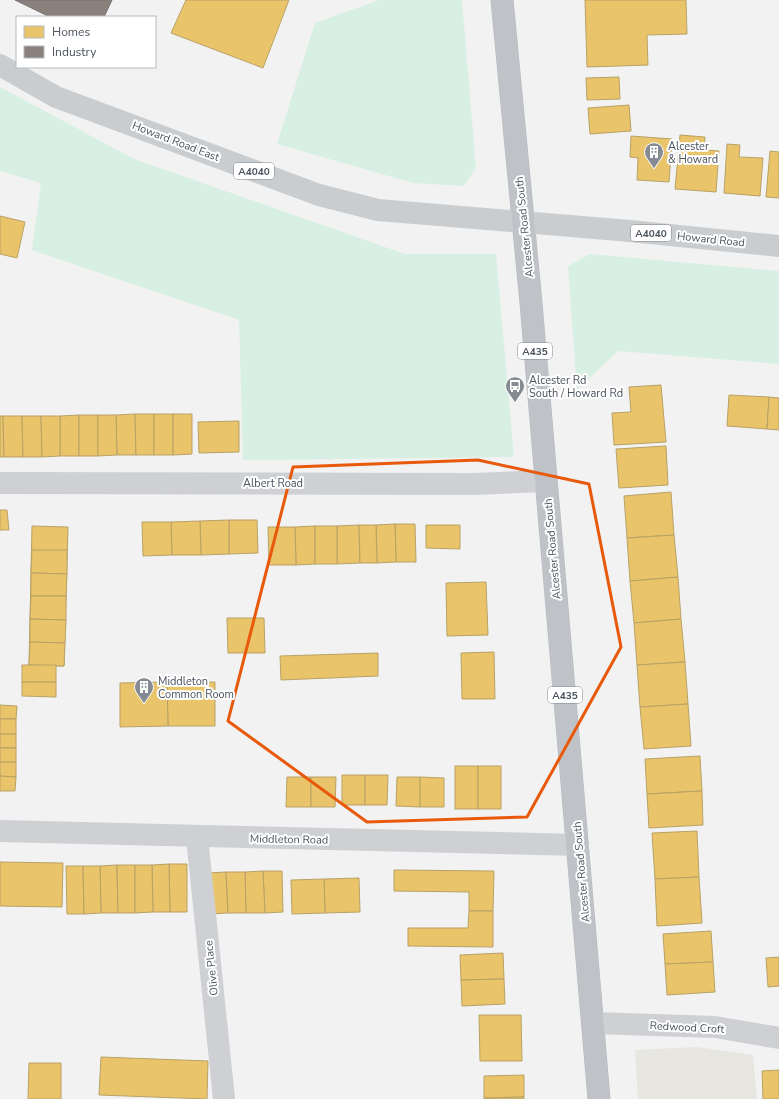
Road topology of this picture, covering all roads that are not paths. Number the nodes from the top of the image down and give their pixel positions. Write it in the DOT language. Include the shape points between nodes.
graph roads {
  1 [pos="502,0"];
  2 [pos="0,65"];
  3 [pos="524,222"];
  4 [pos="779,246"];
  5 [pos="546,481"];
  6 [pos="0,483"];
  7 [pos="0,831"];
  8 [pos="197,837"];
  9 [pos="578,845"];
  10 [pos="593,1023"];
  11 [pos="779,1038"];
  12 [pos="224,1099"];
  13 [pos="599,1099"];
  1 -- 3 [label="highway, Alcester Road South / A435"];
  2 -- 3 [label="main road, Howard Road East / A4040" via="56,97 319,195 378,210"];
  3 -- 4 [label="main road, Howard Road / A4040"];
  3 -- 5 [label="highway, Alcester Road South / A435"];
  5 -- 6 [label="street, Albert Road" via="474,484"];
  5 -- 9 [label="highway, Alcester Road South / A435"];
  7 -- 8 [label="street, Middleton Road"];
  8 -- 9 [label="street, Middleton Road"];
  8 -- 12 [label="street, Olive Place"];
  9 -- 10 [label="highway, Alcester Road South / A435"];
  10 -- 11 [label="street, Redwood Croft" via="714,1027"];
  10 -- 13 [label="highway, Alcester Road South / A435"];
}
